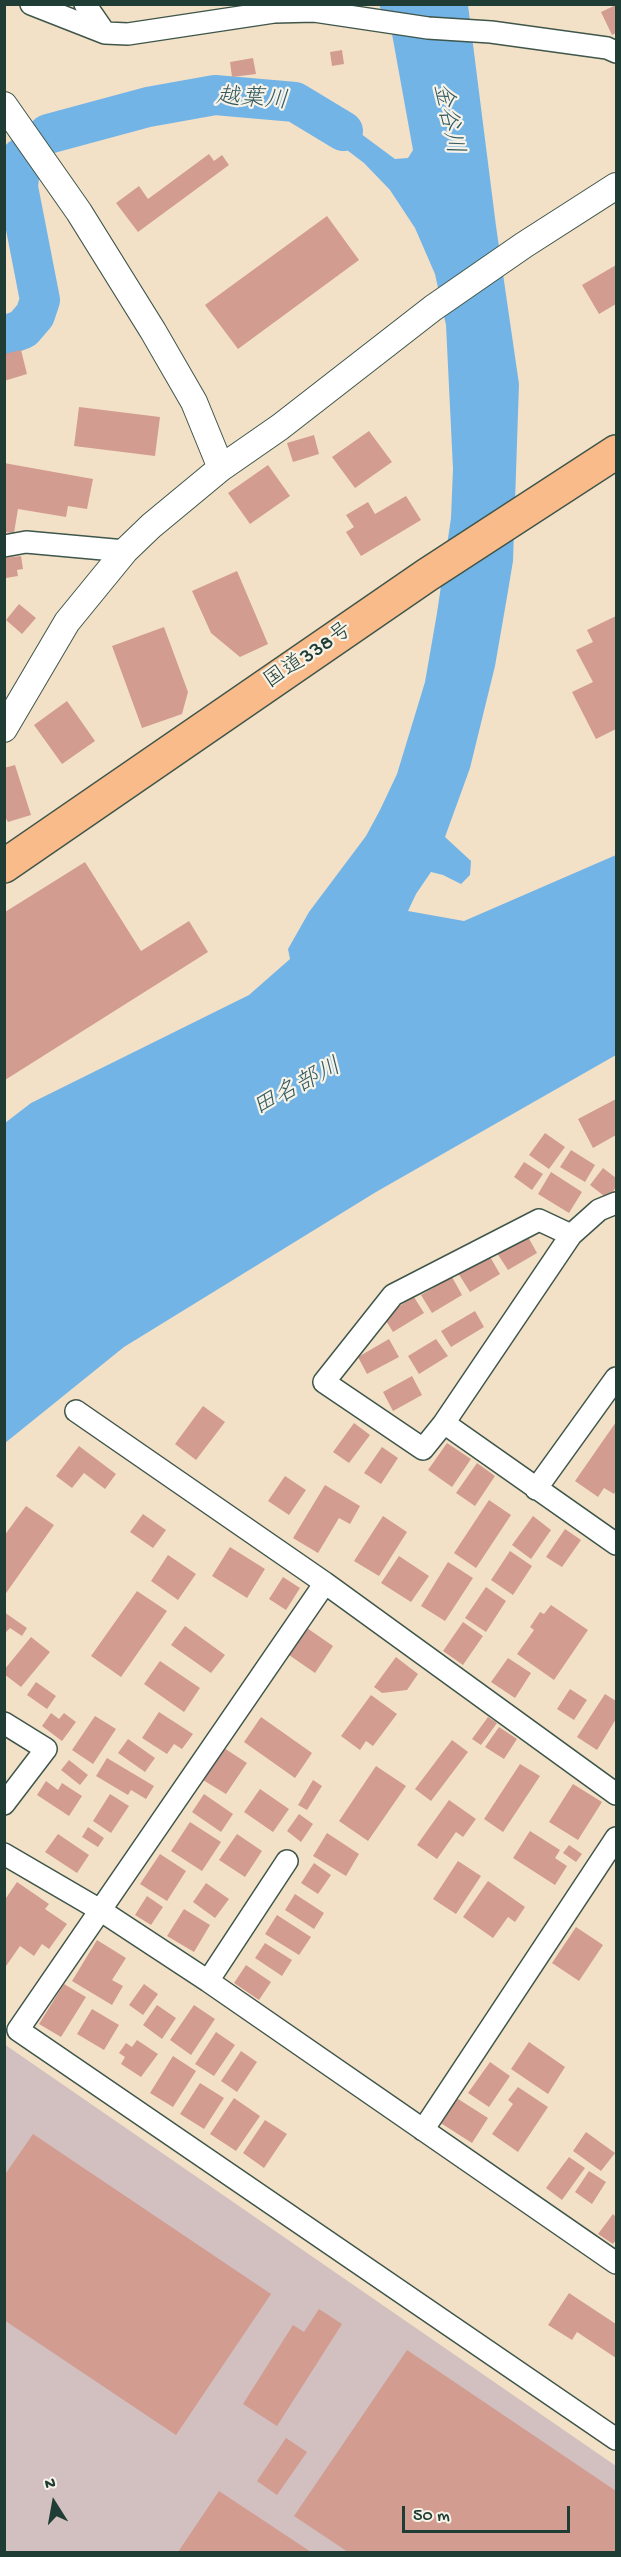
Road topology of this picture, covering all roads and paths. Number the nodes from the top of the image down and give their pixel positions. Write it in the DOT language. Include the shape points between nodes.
graph roads {
  1 [pos="31,4"];
  2 [pos="85,4"];
  3 [pos="105,33"];
  4 [pos="616,52"];
  5 [pos="4,105"];
  6 [pos="616,186"];
  7 [pos="616,452"];
  8 [pos="221,468"];
  9 [pos="4,546"];
  10 [pos="125,551"];
  11 [pos="4,729"];
  12 [pos="4,866"];
  13 [pos="616,1203"];
  14 [pos="572,1235"];
  15 [pos="616,1378"];
  16 [pos="76,1411"];
  17 [pos="444,1424"];
  18 [pos="536,1490"];
  19 [pos="616,1544"];
  20 [pos="324,1583"];
  21 [pos="4,1723"];
  22 [pos="616,1794"];
  23 [pos="4,1804"];
  24 [pos="616,1838"];
  25 [pos="4,1854"];
  26 [pos="287,1861"];
  27 [pos="100,1910"];
  28 [pos="208,1981"];
  29 [pos="423,2130"];
  30 [pos="616,2264"];
  31 [pos="616,2439"];
  1 -- 3 [label="street"];
  2 -- 3 [label="street"];
  3 -- 4 [label="street" via="128,34 274,12 314,11 428,28 491,32"];
  5 -- 8 [label="street" via="79,212 153,331 194,402"];
  6 -- 8 [label="street" via="433,308"];
  7 -- 12 [label="highway, 国道338号" via="427,575"];
  8 -- 10 [label="street"];
  9 -- 10 [label="street" via="26,542"];
  10 -- 11 [label="street" via="67,622"];
  13 -- 14 [label="street" via="599,1210"];
  14 -- 17 [label="street"];
  14 -- 17 [label="street" via="539,1220 393,1295 324,1382 423,1449"];
  15 -- 18 [label="street"];
  16 -- 20 [label="street"];
  17 -- 18 [label="street"];
  18 -- 19 [label="street"];
  20 -- 22 [label="street"];
  20 -- 27 [label="street"];
  21 -- 23 [label="street" via="46,1749"];
  24 -- 29 [label="street"];
  25 -- 27 [label="street"];
  26 -- 28 [label="street"];
  27 -- 28 [label="street"];
  27 -- 31 [label="street" via="18,2030"];
  28 -- 29 [label="street"];
  29 -- 30 [label="street"];
}
